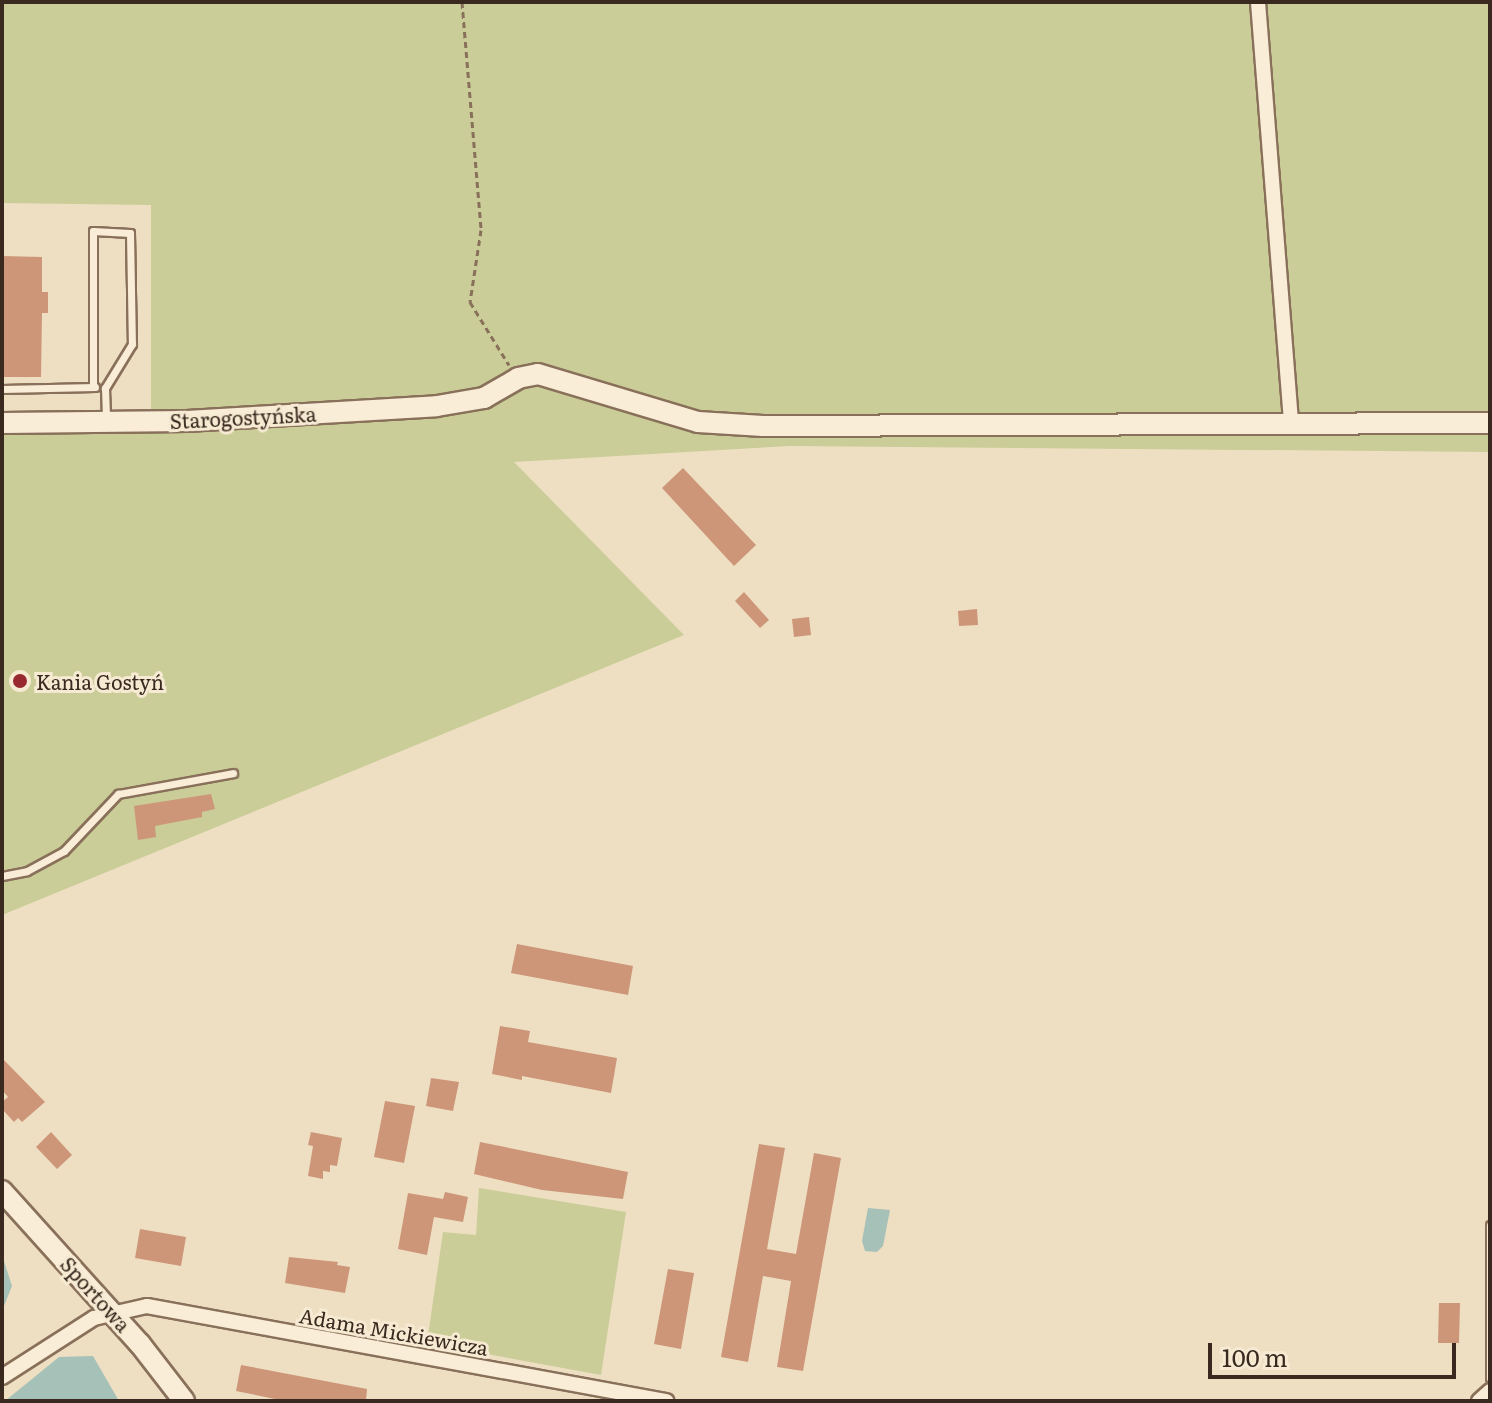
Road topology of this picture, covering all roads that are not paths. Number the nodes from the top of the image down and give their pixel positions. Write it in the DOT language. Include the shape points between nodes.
graph roads {
  1 [pos="1258,2"];
  2 [pos="93,387"];
  3 [pos="105,388"];
  4 [pos="2,389"];
  5 [pos="107,422"];
  6 [pos="2,423"];
  7 [pos="1291,423"];
  8 [pos="1490,423"];
  9 [pos="233,773"];
  10 [pos="2,876"];
  11 [pos="2,1191"];
  12 [pos="1490,1225"];
  13 [pos="114,1313"];
  14 [pos="2,1377"];
  15 [pos="1490,1378"];
  16 [pos="1490,1391"];
  17 [pos="184,1401"];
  18 [pos="666,1401"];
  19 [pos="1479,1401"];
  1 -- 7 [label="street"];
  2 -- 3 [label="lane"];
  2 -- 3 [label="lane" via="93,231 130,233 132,344"];
  2 -- 4 [label="lane"];
  3 -- 5 [label="lane"];
  5 -- 6 [label="street, Starogostyńska"];
  5 -- 7 [label="street, Starogostyńska" via="437,406 484,398 518,378 538,374 698,422"];
  7 -- 8 [label="street"];
  9 -- 10 [label="lane" via="118,794 64,851 27,871"];
  11 -- 13 [label="street, Sportowa"];
  12 -- 15 [label="lane"];
  13 -- 14 [label="street, Adama Mickiewicza" via="94,1318"];
  13 -- 17 [label="street, Sportowa"];
  13 -- 18 [label="street, Adama Mickiewicza" via="147,1306"];
  16 -- 19 [label="street"];
}
